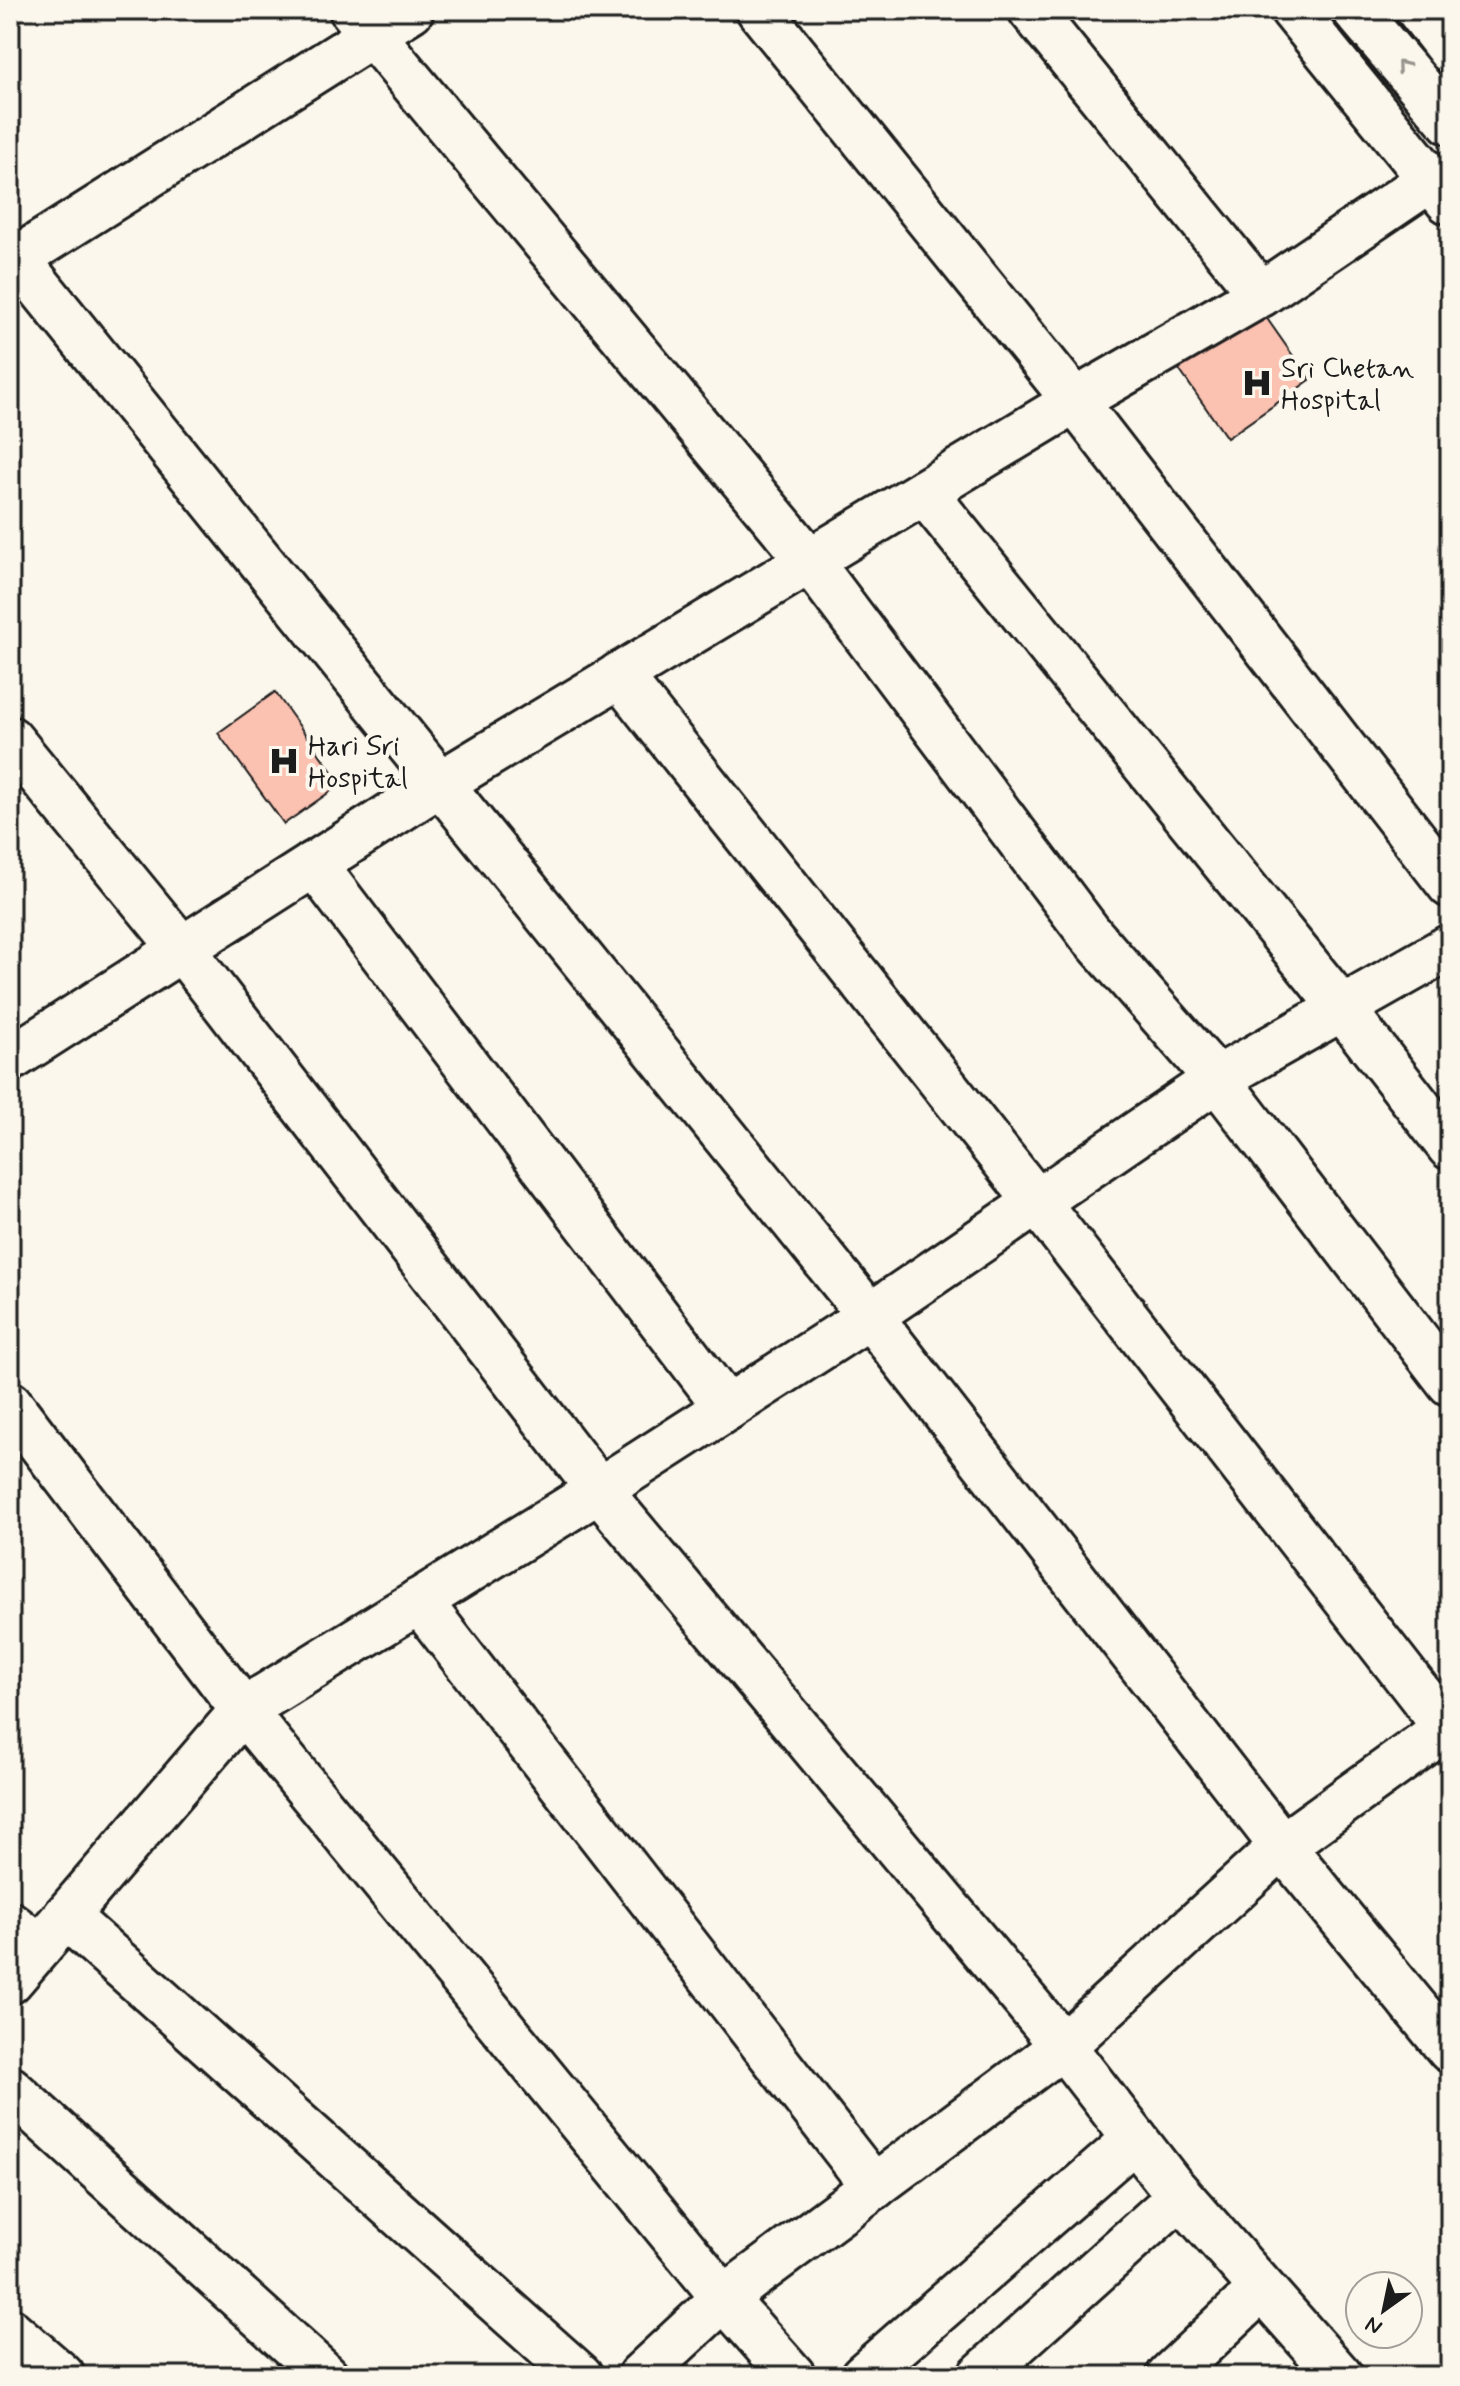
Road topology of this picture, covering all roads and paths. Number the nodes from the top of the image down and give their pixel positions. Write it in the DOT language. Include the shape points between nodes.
graph roads {
  1 [pos="411,10"];
  2 [pos="759,10"];
  3 [pos="1031,10"];
  4 [pos="1293,10"];
  5 [pos="1355,10"];
  6 [pos="1419,10"];
  7 [pos="361,22"];
  8 [pos="1450,50"];
  9 [pos="1450,122"];
  10 [pos="1440,191"];
  11 [pos="12,257"];
  12 [pos="1261,294"];
  13 [pos="1075,401"];
  14 [pos="924,492"];
  15 [pos="809,560"];
  16 [pos="619,675"];
  17 [pos="10,739"];
  18 [pos="441,783"];
  19 [pos="314,864"];
  20 [pos="1450,885"];
  21 [pos="1450,947"];
  22 [pos="182,949"];
  23 [pos="1342,1008"];
  24 [pos="10,1059"];
  25 [pos="1217,1079"];
  26 [pos="1450,1147"];
  27 [pos="1037,1202"];
  28 [pos="870,1316"];
  29 [pos="1450,1383"];
  30 [pos="10,1404"];
  31 [pos="727,1408"];
  32 [pos="599,1490"];
  33 [pos="419,1601"];
  34 [pos="243,1710"];
  35 [pos="1448,1726"];
  36 [pos="1282,1846"];
  37 [pos="38,1929"];
  38 [pos="10,1981"];
  39 [pos="1063,2046"];
  40 [pos="1450,2050"];
  41 [pos="10,2089"];
  42 [pos="1135,2139"];
  43 [pos="874,2187"];
  44 [pos="1180,2196"];
  45 [pos="1261,2289"];
  46 [pos="724,2298"];
  47 [pos="10,2331"];
  48 [pos="62,2376"];
  49 [pos="326,2376"];
  50 [pos="580,2376"];
  51 [pos="640,2376"];
  52 [pos="793,2376"];
  53 [pos="863,2376"];
  54 [pos="980,2376"];
  55 [pos="1169,2376"];
  56 [pos="1340,2376"];
  1 -- 7 [label="main road"];
  2 -- 13 [label="main road"];
  3 -- 12 [label="main road"];
  4 -- 10 [label="main road"];
  9 -- 5 [label="main road, one-way"];
  6 -- 8 [label="main road"];
  7 -- 11 [label="main road"];
  7 -- 15 [label="main road"];
  10 -- 12 [label="main road"];
  11 -- 18 [label="main road"];
  12 -- 13 [label="main road"];
  13 -- 14 [label="main road"];
  13 -- 20 [label="main road"];
  14 -- 15 [label="main road"];
  14 -- 23 [label="main road"];
  15 -- 16 [label="main road"];
  15 -- 25 [label="main road" via="1090,934"];
  16 -- 18 [label="main road"];
  16 -- 27 [label="main road"];
  17 -- 22 [label="main road"];
  18 -- 19 [label="main road"];
  18 -- 28 [label="main road"];
  19 -- 22 [label="main road"];
  19 -- 31 [label="main road"];
  21 -- 23 [label="main road"];
  22 -- 24 [label="main road"];
  22 -- 32 [label="main road"];
  23 -- 25 [label="main road"];
  23 -- 26 [label="main road"];
  25 -- 27 [label="main road"];
  25 -- 29 [label="main road"];
  27 -- 28 [label="main road"];
  27 -- 35 [label="main road"];
  28 -- 31 [label="main road"];
  28 -- 36 [label="main road"];
  30 -- 34 [label="main road"];
  31 -- 32 [label="main road"];
  32 -- 33 [label="main road"];
  32 -- 39 [label="main road"];
  33 -- 34 [label="main road"];
  33 -- 43 [label="main road"];
  34 -- 37 [label="main road"];
  34 -- 46 [label="main road"];
  35 -- 36 [label="main road"];
  36 -- 39 [label="main road"];
  36 -- 40 [label="main road"];
  37 -- 38 [label="main road"];
  37 -- 50 [label="main road"];
  39 -- 42 [label="main road"];
  39 -- 43 [label="main road"];
  41 -- 49 [label="main road"];
  42 -- 44 [label="main road"];
  42 -- 53 [label="main road"];
  43 -- 46 [label="main road"];
  44 -- 45 [label="main road"];
  44 -- 54 [label="main road"];
  45 -- 55 [label="main road"];
  45 -- 56 [label="main road"];
  46 -- 51 [label="main road"];
  46 -- 52 [label="main road"];
  47 -- 48 [label="main road"];
}
